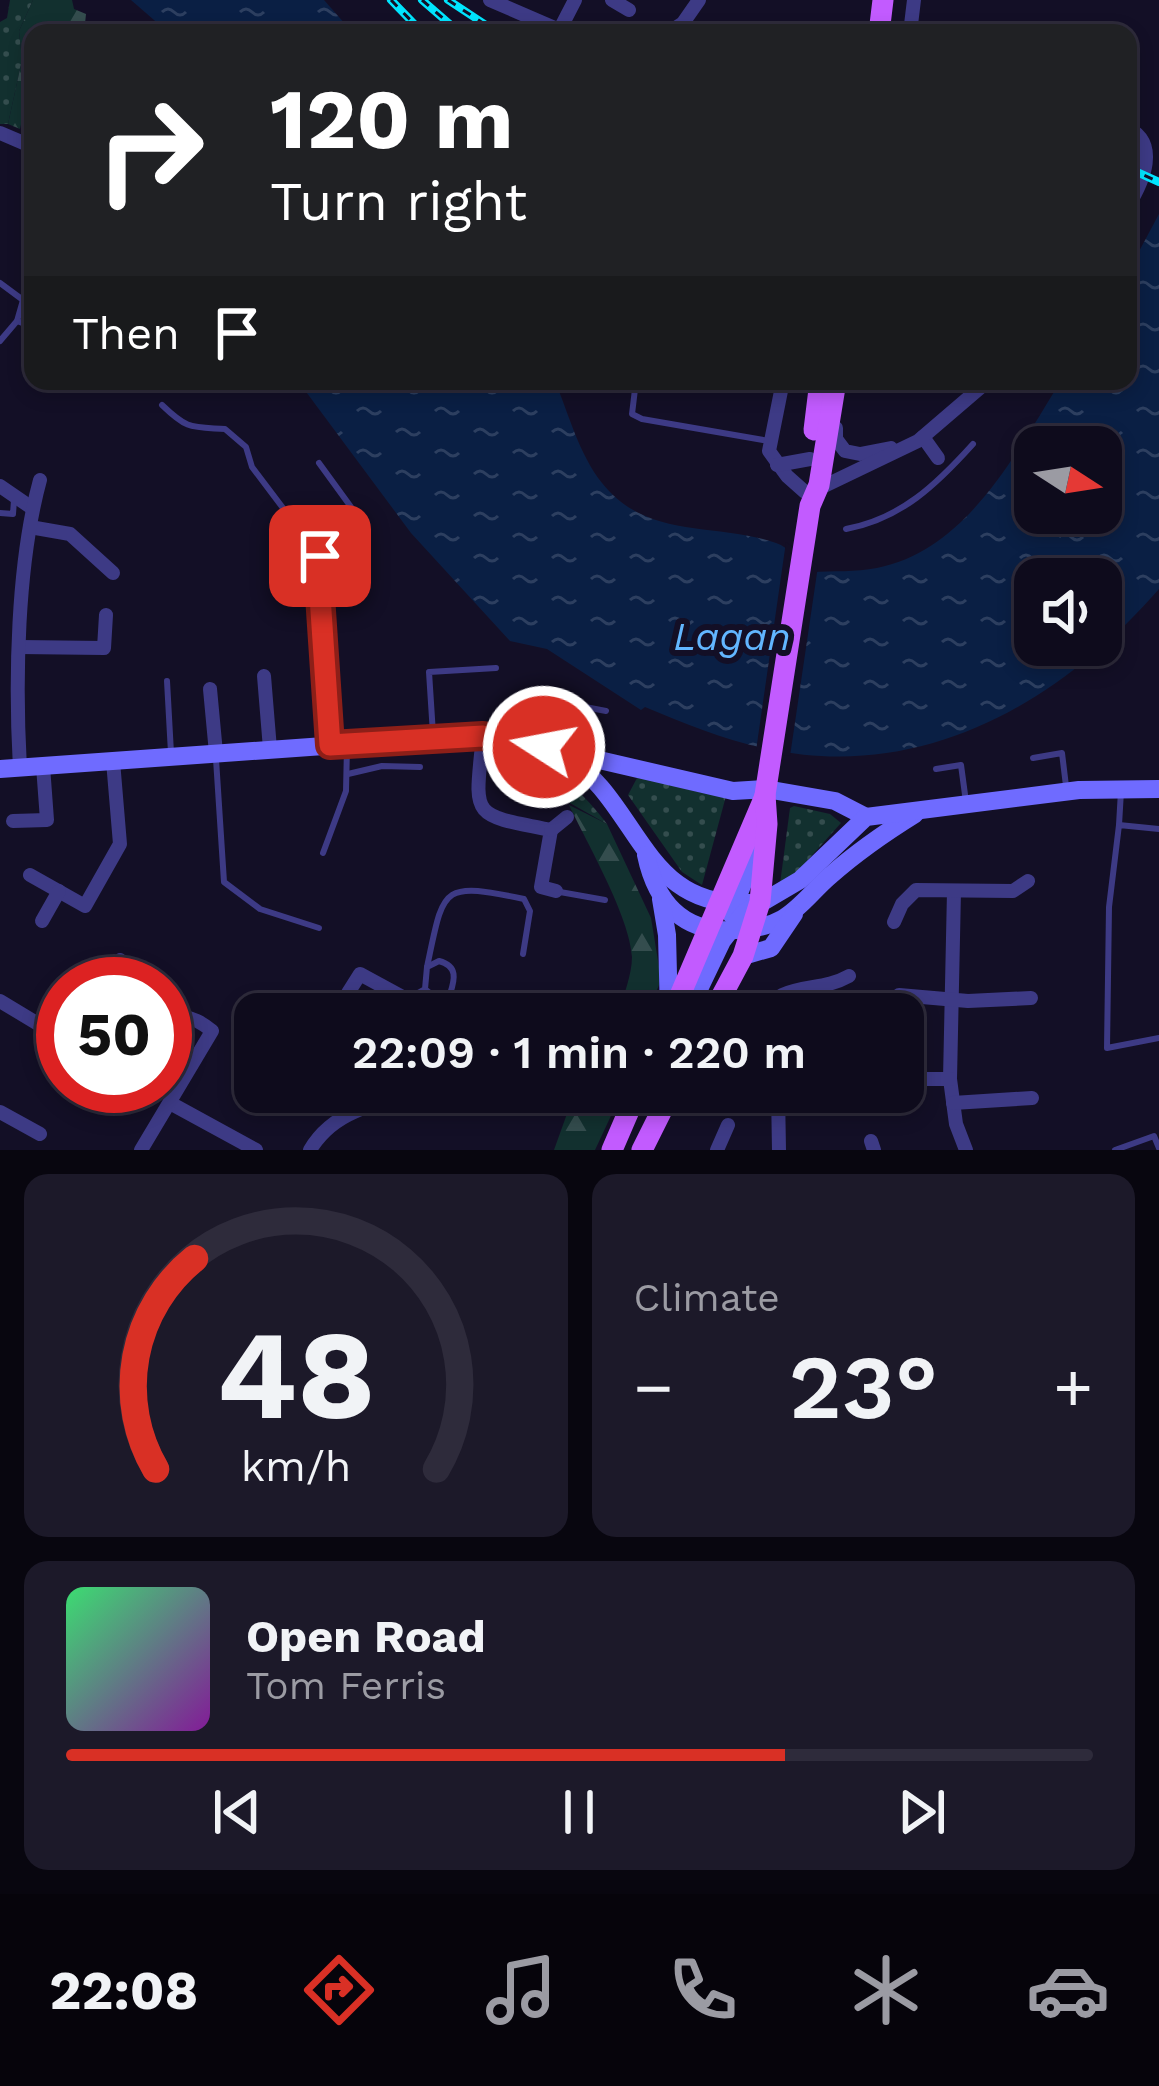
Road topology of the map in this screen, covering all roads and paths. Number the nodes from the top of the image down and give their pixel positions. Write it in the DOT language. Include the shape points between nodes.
graph roads {
  1 [pos="490,0"];
  2 [pos="612,0"];
  3 [pos="700,0"];
  4 [pos="628,10"];
  5 [pos="545,24"];
  6 [pos="682,24"];
  7 [pos="1137,132"];
  8 [pos="1137,191"];
  9 [pos="0,283"];
  10 [pos="23,300"];
  11 [pos="17,321"];
  12 [pos="24,324"];
  13 [pos="0,341"];
  14 [pos="634,390"];
  15 [pos="781,390"];
  16 [pos="829,390"];
  17 [pos="829,390"];
  18 [pos="831,390"];
  19 [pos="977,390"];
  20 [pos="162,405"];
  21 [pos="920,439"];
  22 [pos="769,441"];
  23 [pos="973,444"];
  24 [pos="810,459"];
  25 [pos="320,463"];
  26 [pos="777,464"];
  27 [pos="943,465"];
  28 [pos="40,479"];
  29 [pos="0,486"];
  30 [pos="812,494"];
  31 [pos="15,495"];
  32 [pos="32,508"];
  33 [pos="0,513"];
  34 [pos="30,527"];
  35 [pos="846,529"];
  36 [pos="320,556"];
  37 [pos="113,573"];
  38 [pos="106,615"];
  39 [pos="19,647"];
  40 [pos="496,668"];
  41 [pos="264,676"];
  42 [pos="167,681"];
  43 [pos="210,689"];
  44 [pos="605,711"];
  45 [pos="483,736"];
  46 [pos="433,738"];
  47 [pos="339,744"];
  48 [pos="269,749"];
  49 [pos="554,751"];
  50 [pos="216,752"];
  51 [pos="171,756"];
  52 [pos="1034,758"];
  53 [pos="113,761"];
  54 [pos="43,766"];
  55 [pos="421,767"];
  56 [pos="10,769"];
  57 [pos="936,769"];
  58 [pos="650,770"];
  59 [pos="348,774"];
  60 [pos="1121,788"];
  61 [pos="1159,789"];
  62 [pos="605,791"];
  63 [pos="1067,791"];
  64 [pos="766,792"];
  65 [pos="966,804"];
  66 [pos="919,811"];
  67 [pos="567,817"];
  68 [pos="866,817"];
  69 [pos="13,821"];
  70 [pos="1119,825"];
  71 [pos="551,830"];
  72 [pos="1159,830"];
  73 [pos="323,853"];
  74 [pos="646,855"];
  75 [pos="30,875"];
  76 [pos="1028,881"];
  77 [pos="59,891"];
  78 [pos="556,891"];
  79 [pos="954,891"];
  80 [pos="661,898"];
  81 [pos="604,900"];
  82 [pos="738,903"];
  83 [pos="796,910"];
  84 [pos="42,921"];
  85 [pos="894,922"];
  86 [pos="319,928"];
  87 [pos="753,928"];
  88 [pos="718,930"];
  89 [pos="523,954"];
  90 [pos="743,956"];
  91 [pos="428,967"];
  92 [pos="848,976"];
  93 [pos="425,989"];
  94 [pos="348,993"];
  95 [pos="386,993"];
  96 [pos="421,993"];
  97 [pos="669,993"];
  98 [pos="682,993"];
  99 [pos="695,993"];
  100 [pos="723,993"];
  101 [pos="796,993"];
  102 [pos="924,997"];
  103 [pos="1030,998"];
  104 [pos="955,999"];
  105 [pos="0,1001"];
  106 [pos="192,1016"];
  107 [pos="36,1023"];
  108 [pos="1159,1038"];
  109 [pos="192,1065"];
  110 [pos="950,1078"];
  111 [pos="924,1079"];
  112 [pos="1032,1098"];
  113 [pos="952,1103"];
  114 [pos="0,1112"];
  115 [pos="164,1113"];
  116 [pos="188,1113"];
  117 [pos="344,1113"];
  118 [pos="629,1113"];
  119 [pos="660,1113"];
  120 [pos="778,1113"];
  121 [pos="728,1125"];
  122 [pos="40,1134"];
  123 [pos="1159,1148"];
  124 [pos="141,1150"];
  125 [pos="256,1150"];
  126 [pos="310,1150"];
  127 [pos="612,1150"];
  128 [pos="642,1150"];
  129 [pos="717,1150"];
  130 [pos="779,1150"];
  131 [pos="966,1150"];
  132 [pos="1115,1150"];
  1 -- 5 [label="street"];
  2 -- 4 [label="street"];
  3 -- 6 [label="street"];
  7 -- 8 [label="street" via="1149,146 1150,170"];
  9 -- 10 [label="lane"];
  10 -- 11 [label="lane"];
  11 -- 12 [label="lane"];
  11 -- 13 [label="lane"];
  14 -- 22 [label="lane" via="632,414 642,419"];
  15 -- 22 [label="street"];
  16 -- 24 [label="main road"];
  17 -- 30 [label="main road"];
  18 -- 21 [label="street" via="836,439 845,451 873,453"];
  19 -- 21 [label="street"];
  20 -- 36 [label="lane" via="183,425 225,429 246,447 252,467"];
  21 -- 27 [label="street"];
  21 -- 30 [label="street"];
  22 -- 26 [label="street"];
  23 -- 27 [label="lane"];
  24 -- 26 [label="street"];
  24 -- 30 [label="main road"];
  25 -- 36 [label="lane" via="359,518"];
  26 -- 30 [label="street"];
  27 -- 35 [label="lane" via="938,484 887,518"];
  28 -- 32 [label="street"];
  29 -- 31 [label="street"];
  30 -- 64 [label="main road"];
  31 -- 32 [label="street"];
  31 -- 33 [label="lane" via="13,514"];
  32 -- 34 [label="street"];
  34 -- 37 [label="street" via="70,533"];
  34 -- 39 [label="street"];
  36 -- 47 [label="lane"];
  38 -- 39 [label="street" via="104,648"];
  39 -- 56 [label="street"];
  40 -- 46 [label="lane" via="429,672"];
  41 -- 48 [label="street"];
  42 -- 51 [label="lane"];
  43 -- 50 [label="street"];
  44 -- 49 [label="lane" via="554,701"];
  45 -- 46 [label="main road"];
  45 -- 49 [label="main road"];
  45 -- 71 [label="street" via="482,812"];
  46 -- 47 [label="main road"];
  47 -- 48 [label="main road"];
  47 -- 59 [label="lane"];
  48 -- 50 [label="main road"];
  49 -- 58 [label="main road"];
  49 -- 62 [label="main road"];
  50 -- 51 [label="main road"];
  50 -- 86 [label="lane" via="224,882 260,909"];
  51 -- 53 [label="main road"];
  52 -- 63 [label="lane" via="1063,753"];
  53 -- 54 [label="main road"];
  53 -- 77 [label="street" via="120,844 85,906"];
  54 -- 56 [label="main road"];
  54 -- 69 [label="street" via="47,820"];
  55 -- 59 [label="lane"];
  57 -- 65 [label="lane" via="961,765"];
  58 -- 62 [label="main road" via="622,776"];
  58 -- 64 [label="main road"];
  59 -- 73 [label="lane"];
  60 -- 61 [label="main road"];
  60 -- 63 [label="main road"];
  60 -- 70 [label="lane"];
  62 -- 74 [label="main road"];
  63 -- 65 [label="main road"];
  64 -- 68 [label="main road" via="835,801"];
  64 -- 82 [label="main road"];
  64 -- 82 [label="main road" via="767,824"];
  65 -- 66 [label="main road"];
  66 -- 68 [label="main road"];
  66 -- 83 [label="main road"];
  67 -- 71 [label="street"];
  68 -- 82 [label="main road" via="800,880"];
  70 -- 72 [label="lane"];
  70 -- 108 [label="lane" via="1107,1048"];
  71 -- 78 [label="street" via="541,887"];
  74 -- 80 [label="main road"];
  74 -- 82 [label="main road" via="691,891"];
  75 -- 77 [label="street"];
  76 -- 79 [label="street" via="1013,891"];
  77 -- 84 [label="street"];
  78 -- 81 [label="lane"];
  79 -- 85 [label="street" via="916,890"];
  79 -- 104 [label="street"];
  80 -- 88 [label="main road" via="686,921"];
  80 -- 97 [label="main road"];
  82 -- 87 [label="main road"];
  82 -- 88 [label="main road"];
  82 -- 88 [label="main road"];
  83 -- 87 [label="main road"];
  83 -- 90 [label="main road" via="771,948"];
  87 -- 88 [label="main road"];
  87 -- 90 [label="main road"];
  88 -- 98 [label="main road"];
  88 -- 99 [label="main road"];
  89 -- 91 [label="lane" via="530,911 524,899 469,888 441,904"];
  90 -- 100 [label="main road"];
  91 -- 93 [label="lane"];
  91 -- 93 [label="lane" via="445,962 454,980 444,1000"];
  92 -- 101 [label="street"];
  93 -- 96 [label="lane"];
  94 -- 95 [label="street" via="360,974"];
  102 -- 104 [label="street"];
  103 -- 104 [label="street"];
  104 -- 110 [label="street"];
  105 -- 107 [label="street"];
  106 -- 109 [label="street" via="212,1031"];
  110 -- 111 [label="street"];
  110 -- 113 [label="street"];
  112 -- 113 [label="street"];
  113 -- 131 [label="street"];
  114 -- 122 [label="street"];
  115 -- 124 [label="street"];
  116 -- 125 [label="street"];
  117 -- 126 [label="street"];
  118 -- 127 [label="main road"];
  119 -- 128 [label="main road"];
  120 -- 130 [label="street"];
  121 -- 129 [label="street"];
  123 -- 132 [label="lane" via="1154,1136"];
}
